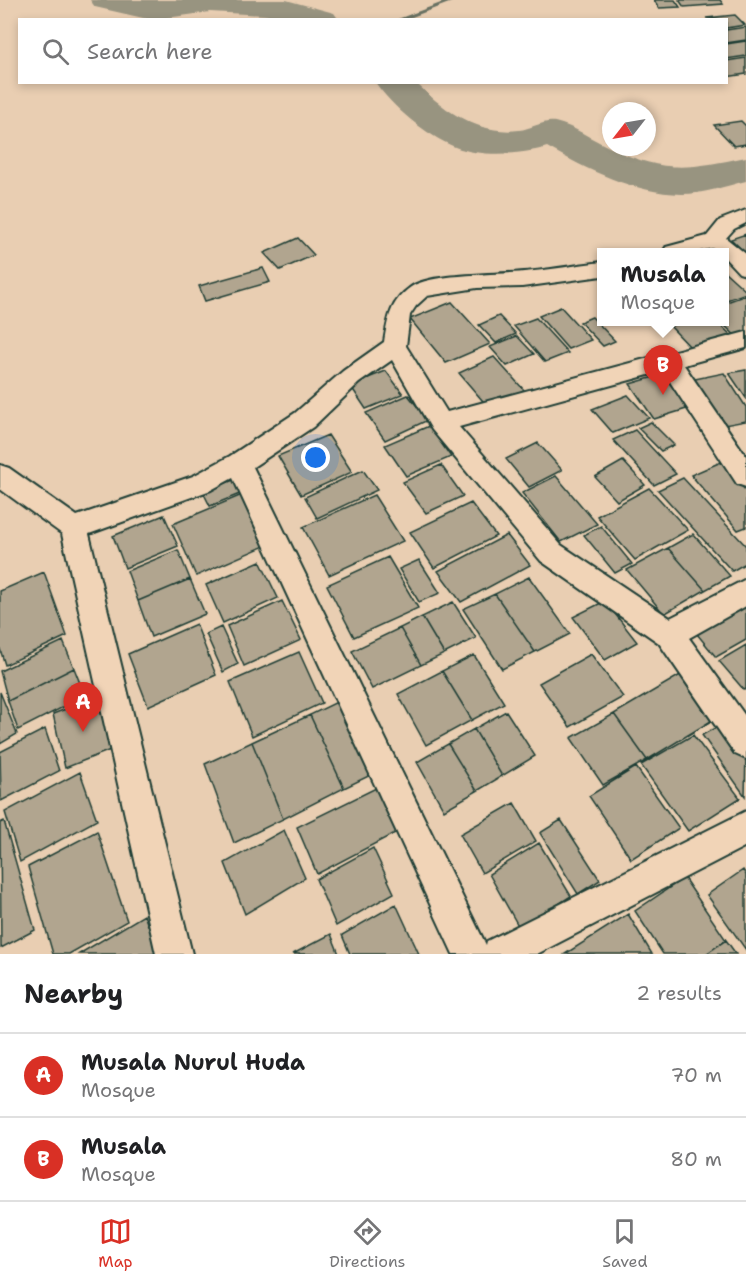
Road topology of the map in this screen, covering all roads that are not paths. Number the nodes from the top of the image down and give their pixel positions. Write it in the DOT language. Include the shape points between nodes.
graph roads {
  1 [pos="746,216"];
  2 [pos="715,240"];
  3 [pos="687,248"];
  4 [pos="726,248"];
  5 [pos="729,250"];
  6 [pos="746,268"];
  7 [pos="597,269"];
  8 [pos="746,340"];
  9 [pos="395,346"];
  10 [pos="669,362"];
  11 [pos="441,423"];
  12 [pos="239,463"];
  13 [pos="0,475"];
  14 [pos="746,477"];
  15 [pos="74,528"];
  16 [pos="746,592"];
  17 [pos="669,634"];
  18 [pos="746,742"];
  19 [pos="746,828"];
  20 [pos="174,954"];
  21 [pos="472,954"];
  22 [pos="500,954"];
  1 -- 2 [label="street" via="718,230"];
  2 -- 3 [label="street"];
  2 -- 4 [label="street"];
  5 -- 6 [label="street"];
  7 -- 9 [label="street" via="421,290 399,315"];
  8 -- 10 [label="street"];
  9 -- 11 [label="street"];
  9 -- 12 [label="street" via="351,377 304,420"];
  10 -- 11 [label="street"];
  10 -- 14 [label="street"];
  11 -- 17 [label="street" via="551,553"];
  12 -- 15 [label="street" via="202,483"];
  12 -- 21 [label="street"];
  13 -- 15 [label="street"];
  15 -- 20 [label="street"];
  16 -- 17 [label="street"];
  17 -- 18 [label="street"];
  19 -- 22 [label="street"];
}
